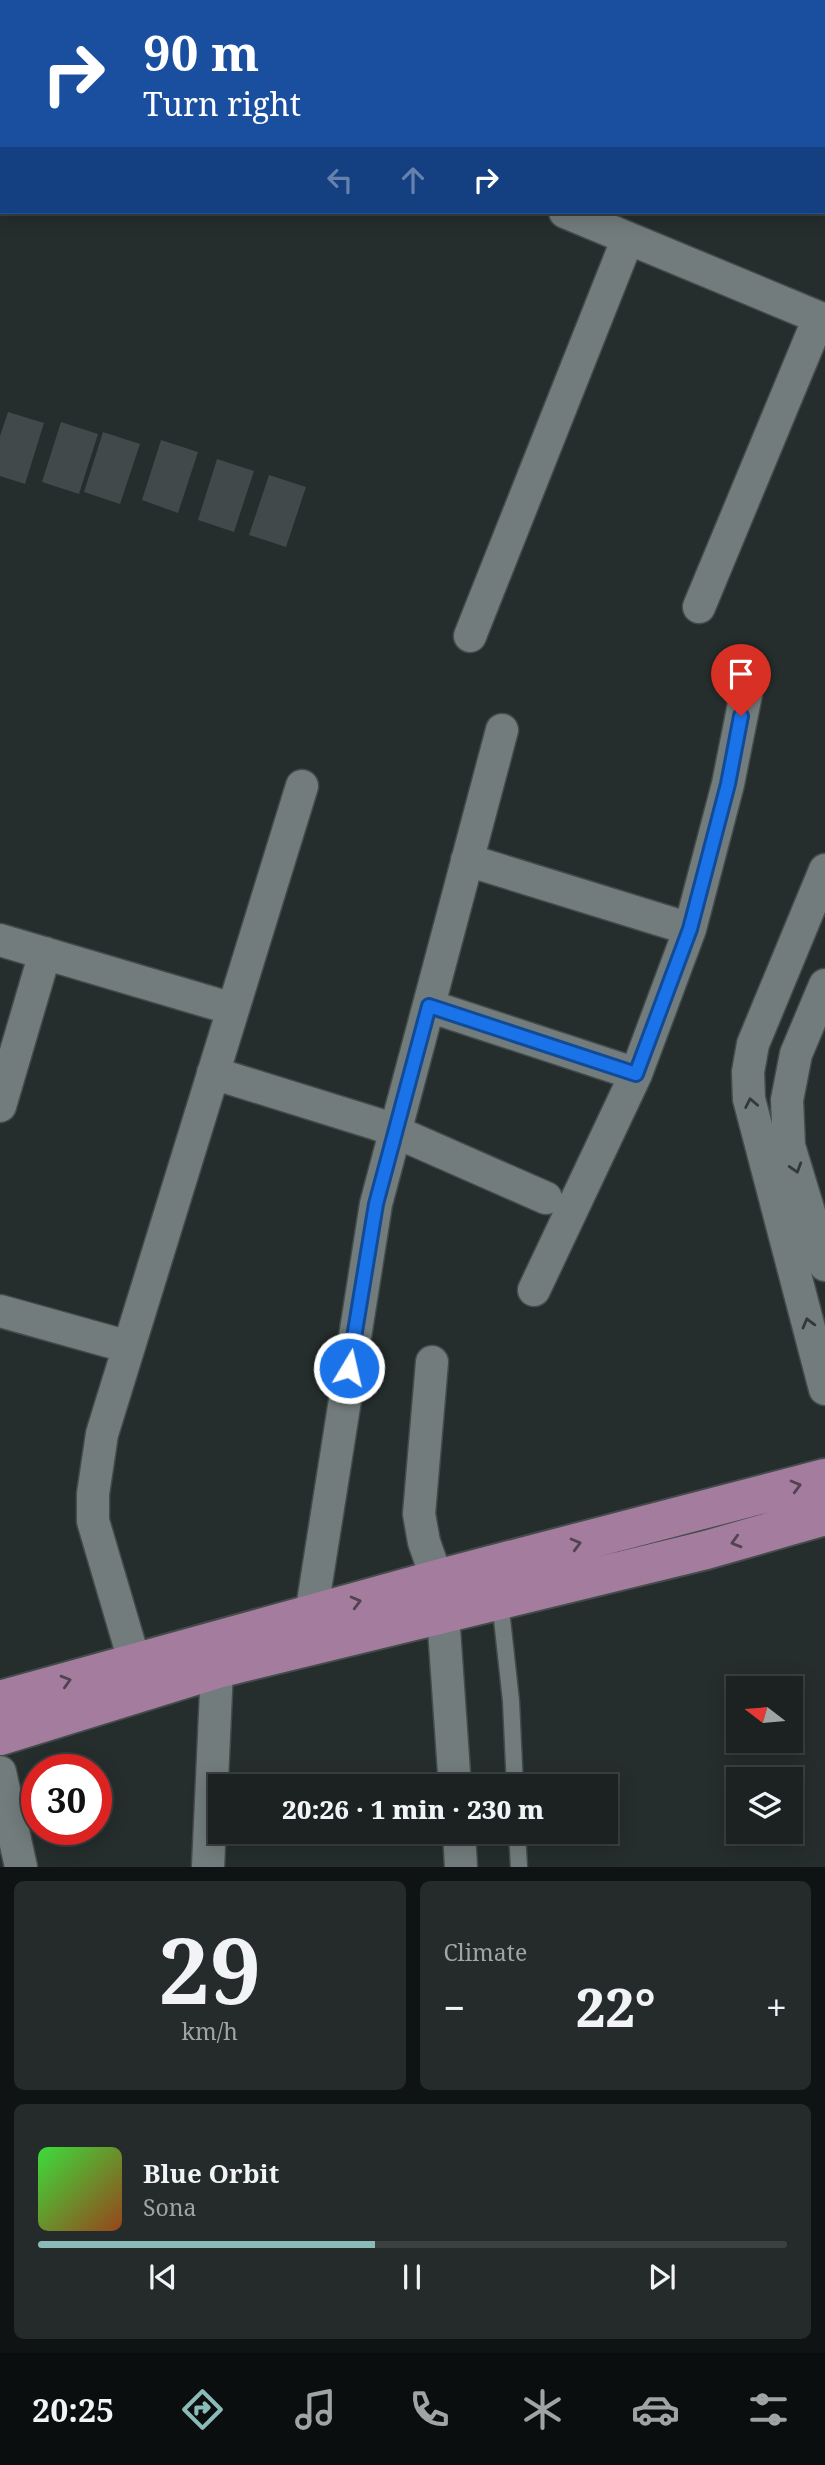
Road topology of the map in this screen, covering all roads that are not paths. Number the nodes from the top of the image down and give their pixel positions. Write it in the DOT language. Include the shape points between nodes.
graph roads {
  1 [pos="570,214"];
  2 [pos="628,238"];
  3 [pos="822,319"];
  4 [pos="699,607"];
  5 [pos="470,636"];
  6 [pos="746,694"];
  7 [pos="502,730"];
  8 [pos="302,786"];
  9 [pos="467,860"];
  10 [pos="825,870"];
  11 [pos="690,929"];
  12 [pos="0,940"];
  13 [pos="45,953"];
  14 [pos="825,985"];
  15 [pos="429,1006"];
  16 [pos="233,1009"];
  17 [pos="213,1073"];
  18 [pos="636,1074"];
  19 [pos="0,1106"];
  20 [pos="395,1132"];
  21 [pos="546,1198"];
  22 [pos="825,1265"];
  23 [pos="534,1290"];
  24 [pos="0,1311"];
  25 [pos="129,1348"];
  26 [pos="432,1362"];
  27 [pos="825,1389"];
  28 [pos="825,1478"];
  29 [pos="825,1516"];
  30 [pos="440,1597"];
  31 [pos="499,1600"];
  32 [pos="308,1630"];
  33 [pos="218,1654"];
  34 [pos="138,1677"];
  35 [pos="0,1700"];
  36 [pos="0,1736"];
  37 [pos="0,1772"];
  38 [pos="454,1774"];
  39 [pos="514,1774"];
  40 [pos="459,1844"];
  41 [pos="518,1844"];
  42 [pos="22,1867"];
  43 [pos="208,1867"];
  44 [pos="461,1867"];
  45 [pos="519,1867"];
  1 -- 2 [label="street"];
  2 -- 3 [label="street"];
  2 -- 5 [label="street"];
  3 -- 4 [label="street"];
  6 -- 11 [label="street"];
  7 -- 9 [label="street"];
  8 -- 16 [label="street"];
  9 -- 11 [label="street"];
  9 -- 15 [label="street"];
  27 -- 10 [label="street, one-way" via="749,1099 748,1072 753,1044"];
  11 -- 18 [label="street"];
  12 -- 13 [label="street"];
  13 -- 16 [label="street"];
  13 -- 19 [label="street"];
  14 -- 22 [label="street, one-way" via="796,1054 787,1100 789,1146"];
  15 -- 18 [label="street"];
  15 -- 20 [label="street"];
  16 -- 17 [label="street"];
  17 -- 20 [label="street"];
  17 -- 25 [label="street"];
  18 -- 23 [label="street"];
  20 -- 21 [label="street"];
  20 -- 32 [label="street" via="376,1204"];
  24 -- 25 [label="street"];
  25 -- 34 [label="street" via="102,1434 93,1521"];
  26 -- 30 [label="street" via="419,1514"];
  30 -- 28 [label="main road, one-way"];
  29 -- 31 [label="main road, one-way"];
  30 -- 31 [label="main road"];
  30 -- 32 [label="main road"];
  30 -- 38 [label="street"];
  31 -- 39 [label="lane"];
  32 -- 33 [label="main road"];
  33 -- 34 [label="main road"];
  33 -- 43 [label="street"];
  35 -- 34 [label="main road, one-way"];
  34 -- 36 [label="main road"];
  37 -- 42 [label="street"];
  40 -- 44 [label="street"];
  41 -- 45 [label="lane"];
}
